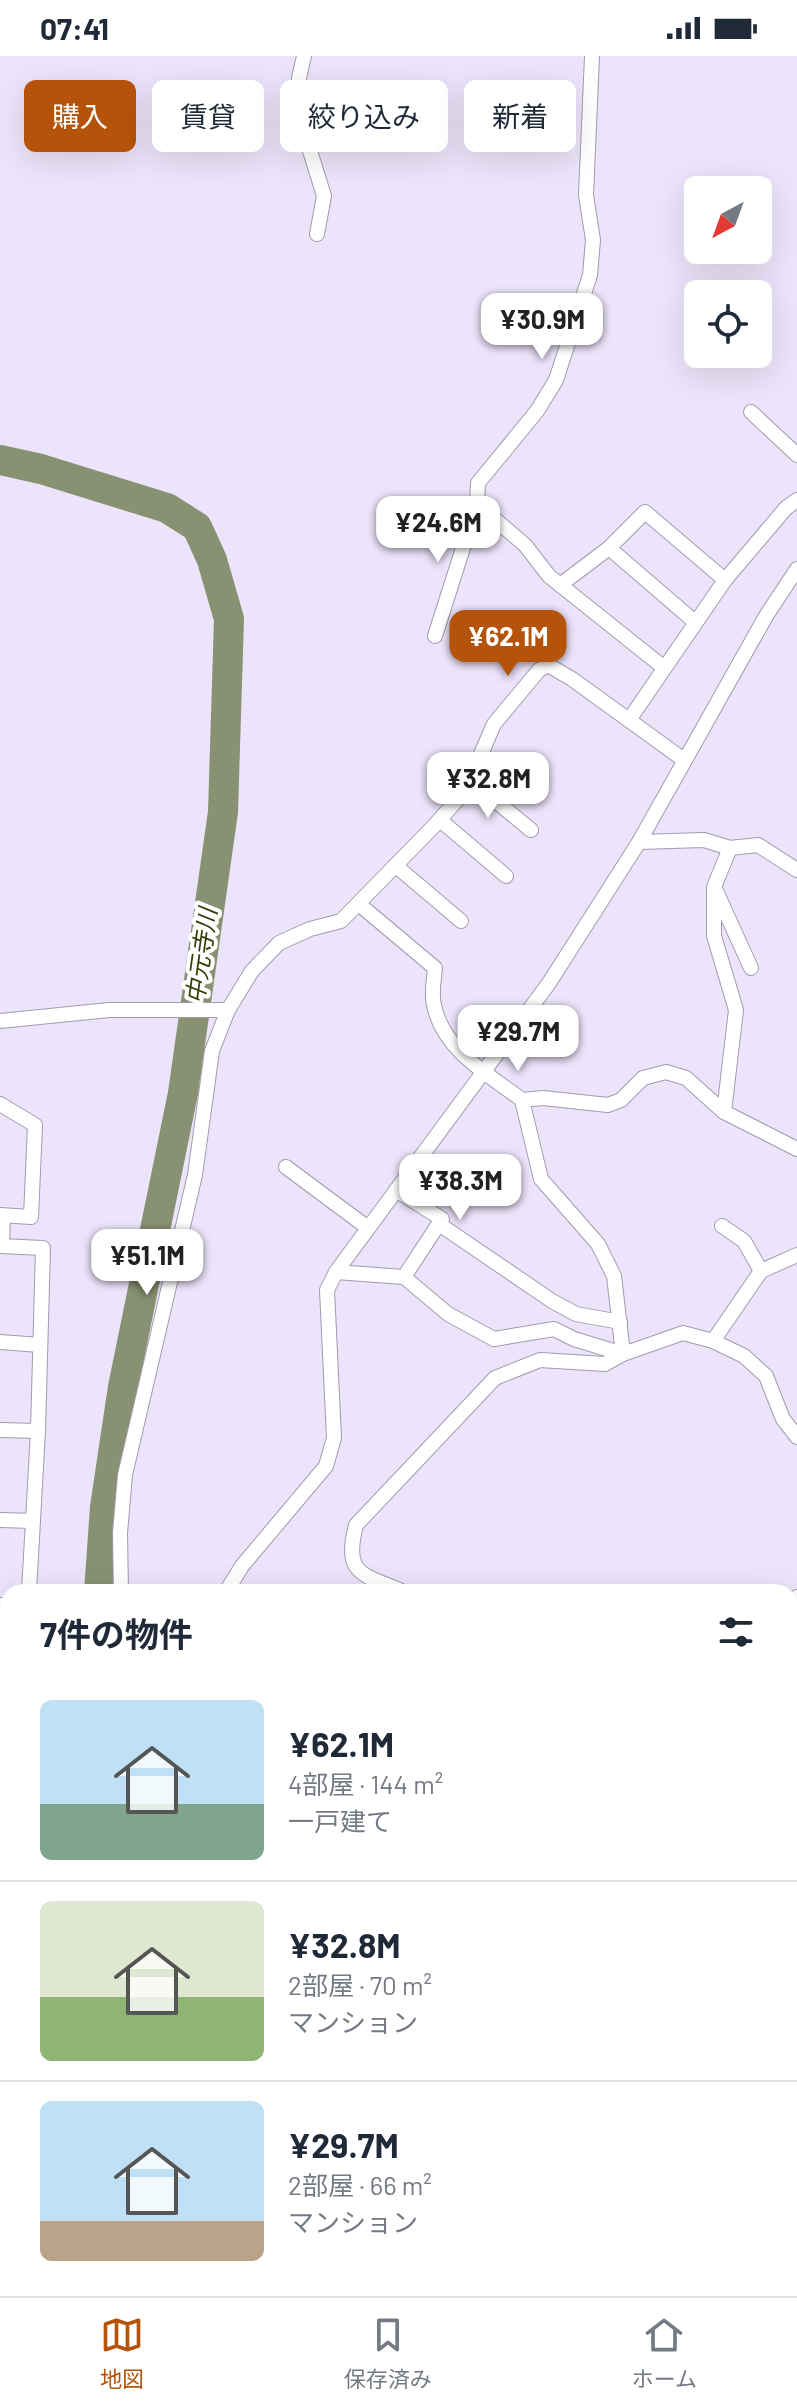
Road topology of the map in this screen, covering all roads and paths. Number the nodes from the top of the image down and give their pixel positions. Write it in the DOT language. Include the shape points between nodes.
graph roads {
  1 [pos="304,56"];
  2 [pos="592,56"];
  3 [pos="317,234"];
  4 [pos="751,412"];
  5 [pos="797,455"];
  6 [pos="797,500"];
  7 [pos="477,504"];
  8 [pos="609,548"];
  9 [pos="797,569"];
  10 [pos="725,580"];
  11 [pos="560,585"];
  12 [pos="695,622"];
  13 [pos="435,636"];
  14 [pos="663,667"];
  15 [pos="629,720"];
  16 [pos="684,760"];
  17 [pos="470,780"];
  18 [pos="440,820"];
  19 [pos="531,830"];
  20 [pos="639,842"];
  21 [pos="730,848"];
  22 [pos="396,866"];
  23 [pos="797,870"];
  24 [pos="506,876"];
  25 [pos="714,887"];
  26 [pos="360,905"];
  27 [pos="461,921"];
  28 [pos="751,968"];
  29 [pos="228,1010"];
  30 [pos="0,1021"];
  31 [pos="483,1070"];
  32 [pos="522,1100"];
  33 [pos="0,1104"];
  34 [pos="724,1112"];
  35 [pos="797,1149"];
  36 [pos="286,1167"];
  37 [pos="396,1190"];
  38 [pos="2,1216"];
  39 [pos="439,1224"];
  40 [pos="722,1226"];
  41 [pos="368,1228"];
  42 [pos="1,1246"];
  43 [pos="797,1255"];
  44 [pos="761,1271"];
  45 [pos="336,1272"];
  46 [pos="404,1277"];
  47 [pos="620,1322"];
  48 [pos="713,1341"];
  49 [pos="0,1342"];
  50 [pos="40,1345"];
  51 [pos="623,1354"];
  52 [pos="0,1430"];
  53 [pos="38,1431"];
  54 [pos="797,1437"];
  55 [pos="0,1520"];
  56 [pos="33,1521"];
  57 [pos="29,1584"];
  58 [pos="121,1584"];
  59 [pos="231,1584"];
  60 [pos="386,1584"];
  1 -- 3 [label="street" via="299,78 302,125 324,196"];
  2 -- 7 [label="street" via="586,195 593,240 590,275 556,380 478,483"];
  4 -- 5 [label="street"];
  6 -- 10 [label="street"];
  7 -- 11 [label="street" via="525,545"];
  7 -- 13 [label="street"];
  8 -- 10 [label="street" via="645,512"];
  8 -- 11 [label="street"];
  8 -- 12 [label="street"];
  9 -- 16 [label="street"];
  10 -- 12 [label="street"];
  11 -- 14 [label="street"];
  12 -- 14 [label="street"];
  14 -- 15 [label="street"];
  15 -- 16 [label="street"];
  15 -- 17 [label="street" via="548,665 494,724"];
  16 -- 20 [label="street"];
  17 -- 18 [label="street"];
  17 -- 19 [label="street"];
  18 -- 22 [label="street"];
  18 -- 24 [label="street"];
  20 -- 21 [label="street" via="704,840"];
  20 -- 31 [label="street" via="549,983"];
  21 -- 23 [label="street" via="758,845"];
  21 -- 25 [label="street"];
  22 -- 26 [label="street"];
  22 -- 27 [label="street"];
  25 -- 28 [label="street"];
  25 -- 34 [label="street" via="714,936 736,1010"];
  26 -- 29 [label="street" via="341,921 279,943 252,971"];
  26 -- 31 [label="street" via="435,968 433,1002 439,1022 455,1047"];
  29 -- 30 [label="street" via="109,1010"];
  29 -- 58 [label="street" via="212,1051 195,1175 125,1475"];
  31 -- 32 [label="street"];
  31 -- 37 [label="street"];
  32 -- 34 [label="street" via="608,1105 643,1078 666,1072 686,1078"];
  32 -- 47 [label="street" via="541,1179 598,1244 614,1276"];
  33 -- 38 [label="street" via="35,1125 31,1217"];
  34 -- 35 [label="street"];
  36 -- 41 [label="street"];
  37 -- 39 [label="street" via="442,1219"];
  37 -- 41 [label="street"];
  38 -- 42 [label="street"];
  39 -- 46 [label="street"];
  39 -- 47 [label="street" via="576,1314"];
  40 -- 44 [label="street" via="744,1241"];
  41 -- 45 [label="street"];
  42 -- 50 [label="street" via="43,1248"];
  43 -- 44 [label="street"];
  44 -- 48 [label="street"];
  45 -- 46 [label="street"];
  45 -- 59 [label="street" via="327,1290 334,1438 326,1466"];
  46 -- 51 [label="street" via="448,1314 494,1339 554,1329"];
  47 -- 51 [label="street"];
  48 -- 51 [label="street" via="683,1333"];
  48 -- 54 [label="street" via="744,1356 766,1376 783,1419"];
  49 -- 50 [label="street"];
  50 -- 53 [label="street"];
  51 -- 60 [label="street" via="605,1364 540,1360 495,1378 356,1525 352,1561 359,1572"];
  52 -- 53 [label="street"];
  53 -- 56 [label="street"];
  55 -- 56 [label="street"];
  56 -- 57 [label="street"];
}
